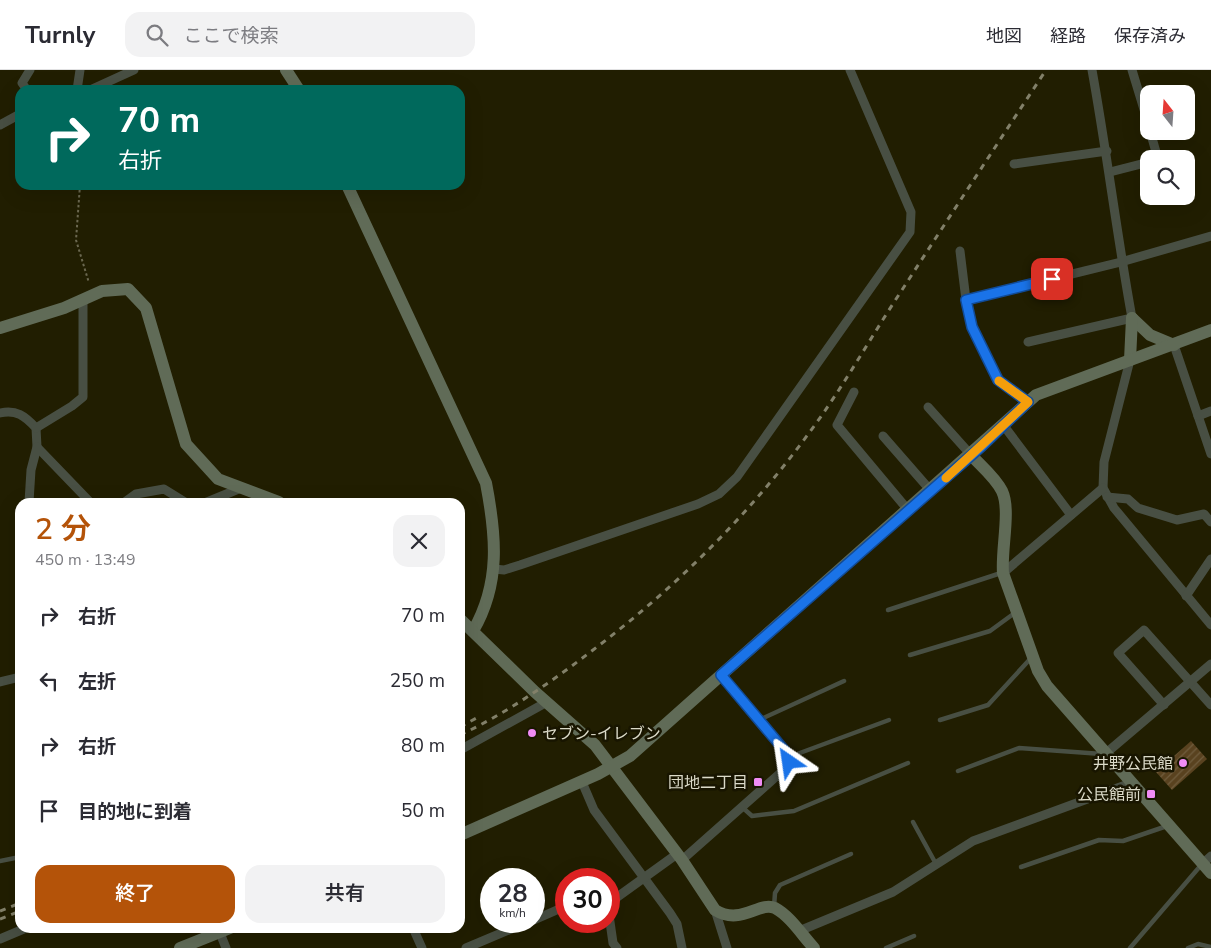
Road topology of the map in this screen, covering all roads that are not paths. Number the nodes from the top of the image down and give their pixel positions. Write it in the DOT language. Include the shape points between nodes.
graph roads {
  1 [pos="30,70"];
  2 [pos="80,70"];
  3 [pos="134,70"];
  4 [pos="286,70"];
  5 [pos="850,70"];
  6 [pos="1092,70"];
  7 [pos="1132,70"];
  8 [pos="23,85"];
  9 [pos="78,85"];
  10 [pos="101,85"];
  11 [pos="296,85"];
  12 [pos="1140,96"];
  13 [pos="15,117"];
  14 [pos="0,125"];
  15 [pos="1107,151"];
  16 [pos="1014,164"];
  17 [pos="1140,164"];
  18 [pos="1110,172"];
  19 [pos="349,190"];
  20 [pos="1211,236"];
  21 [pos="960,251"];
  22 [pos="1121,262"];
  23 [pos="88,297"];
  24 [pos="966,300"];
  25 [pos="1132,318"];
  26 [pos="0,328"];
  27 [pos="1211,330"];
  28 [pos="1028,342"];
  29 [pos="1174,346"];
  30 [pos="1130,360"];
  31 [pos="854,392"];
  32 [pos="1028,402"];
  33 [pos="928,406"];
  34 [pos="1211,411"];
  35 [pos="0,413"];
  36 [pos="1198,416"];
  37 [pos="1004,426"];
  38 [pos="36,428"];
  39 [pos="883,436"];
  40 [pos="37,447"];
  41 [pos="1211,454"];
  42 [pos="971,455"];
  43 [pos="241,488"];
  44 [pos="931,491"];
  45 [pos="1105,493"];
  46 [pos="29,498"];
  47 [pos="86,498"];
  48 [pos="130,498"];
  49 [pos="179,498"];
  50 [pos="217,498"];
  51 [pos="265,498"];
  52 [pos="908,510"];
  53 [pos="1071,515"];
  54 [pos="1211,522"];
  55 [pos="1211,559"];
  56 [pos="494,569"];
  57 [pos="1207,571"];
  58 [pos="1003,573"];
  59 [pos="1186,596"];
  60 [pos="888,610"];
  61 [pos="1016,612"];
  62 [pos="465,624"];
  63 [pos="1211,625"];
  64 [pos="473,631"];
  65 [pos="910,655"];
  66 [pos="1032,657"];
  67 [pos="1211,664"];
  68 [pos="721,675"];
  69 [pos="15,678"];
  70 [pos="844,681"];
  71 [pos="1191,681"];
  72 [pos="0,682"];
  73 [pos="547,702"];
  74 [pos="1164,705"];
  75 [pos="1211,705"];
  76 [pos="758,720"];
  77 [pos="889,720"];
  78 [pos="940,720"];
  79 [pos="465,747"];
  80 [pos="1105,754"];
  81 [pos="789,757"];
  82 [pos="908,763"];
  83 [pos="613,766"];
  84 [pos="958,771"];
  85 [pos="582,782"];
  86 [pos="1131,784"];
  87 [pos="742,807"];
  88 [pos="914,822"];
  89 [pos="1169,826"];
  90 [pos="465,833"];
  91 [pos="851,854"];
  92 [pos="15,857"];
  93 [pos="680,857"];
  94 [pos="0,861"];
  95 [pos="936,864"];
  96 [pos="1208,864"];
  97 [pos="1021,867"];
  98 [pos="645,876"];
  99 [pos="620,895"];
  100 [pos="774,907"];
  101 [pos="715,910"];
  102 [pos="799,931"];
  103 [pos="15,933"];
  104 [pos="214,933"];
  105 [pos="224,933"];
  106 [pos="416,933"];
  107 [pos="502,933"];
  108 [pos="611,933"];
  109 [pos="914,936"];
  110 [pos="0,939"];
  111 [pos="612,946"];
  112 [pos="1211,947"];
  113 [pos="180,948"];
  114 [pos="226,948"];
  115 [pos="422,948"];
  116 [pos="466,948"];
  117 [pos="682,948"];
  118 [pos="727,948"];
  119 [pos="814,948"];
  120 [pos="886,948"];
  121 [pos="1130,948"];
  122 [pos="1188,948"];
  1 -- 8 [label="street"];
  2 -- 9 [label="street"];
  3 -- 10 [label="street"];
  4 -- 11 [label="street"];
  5 -- 56 [label="street" via="911,212 910,232 749,461 719,494 698,504 520,565 504,570"];
  6 -- 15 [label="street"];
  7 -- 12 [label="street"];
  13 -- 14 [label="street"];
  15 -- 16 [label="street"];
  15 -- 18 [label="street"];
  17 -- 18 [label="street"];
  18 -- 22 [label="street"];
  19 -- 56 [label="street" via="486,483 492,516"];
  20 -- 22 [label="street"];
  21 -- 24 [label="street"];
  22 -- 24 [label="street"];
  22 -- 25 [label="street"];
  23 -- 26 [label="street"];
  23 -- 38 [label="street" via="83,398"];
  23 -- 43 [label="street" via="102,291 128,289 146,308 186,444 218,479"];
  24 -- 32 [label="street" via="972,327 998,380"];
  25 -- 28 [label="street"];
  25 -- 29 [label="street" via="1150,335"];
  25 -- 30 [label="street"];
  27 -- 29 [label="street"];
  29 -- 30 [label="street"];
  29 -- 36 [label="street"];
  30 -- 32 [label="street" via="1046,391"];
  30 -- 45 [label="street" via="1104,462"];
  31 -- 52 [label="street" via="837,425"];
  32 -- 37 [label="street"];
  33 -- 42 [label="street"];
  34 -- 36 [label="street"];
  35 -- 38 [label="street" via="11,410"];
  36 -- 41 [label="street"];
  37 -- 42 [label="street"];
  37 -- 53 [label="street"];
  38 -- 40 [label="street"];
  39 -- 44 [label="street"];
  40 -- 46 [label="street"];
  40 -- 47 [label="street"];
  42 -- 44 [label="street"];
  42 -- 58 [label="street" via="995,482 1004,500"];
  43 -- 50 [label="street"];
  43 -- 51 [label="street"];
  44 -- 52 [label="street"];
  45 -- 53 [label="street"];
  45 -- 54 [label="street" via="1177,520 1204,514"];
  45 -- 59 [label="street"];
  48 -- 49 [label="street" via="164,489"];
  52 -- 68 [label="street"];
  53 -- 58 [label="street"];
  55 -- 57 [label="street"];
  56 -- 64 [label="street" via="489,596"];
  57 -- 59 [label="street"];
  58 -- 60 [label="lane"];
  58 -- 61 [label="street"];
  59 -- 63 [label="street"];
  61 -- 65 [label="lane" via="990,631"];
  61 -- 66 [label="street"];
  62 -- 64 [label="street"];
  64 -- 73 [label="street"];
  66 -- 78 [label="lane" via="988,705"];
  66 -- 80 [label="street" via="1046,686"];
  67 -- 71 [label="street"];
  68 -- 76 [label="street"];
  68 -- 83 [label="street" via="630,756"];
  69 -- 72 [label="street"];
  70 -- 76 [label="lane"];
  71 -- 74 [label="street"];
  71 -- 74 [label="street" via="1144,630 1118,653"];
  71 -- 75 [label="street"];
  73 -- 79 [label="street"];
  73 -- 83 [label="street" via="574,724"];
  74 -- 80 [label="street"];
  76 -- 81 [label="street"];
  77 -- 81 [label="lane"];
  80 -- 84 [label="lane" via="1019,748"];
  80 -- 86 [label="street"];
  81 -- 87 [label="street" via="787,767"];
  82 -- 87 [label="lane" via="794,810 752,816"];
  83 -- 85 [label="street"];
  83 -- 93 [label="street"];
  85 -- 90 [label="street"];
  85 -- 98 [label="street" via="594,810"];
  86 -- 89 [label="street"];
  86 -- 95 [label="street" via="987,835"];
  87 -- 93 [label="street"];
  88 -- 95 [label="lane"];
  89 -- 96 [label="street"];
  89 -- 97 [label="lane" via="1123,841 1099,840"];
  91 -- 100 [label="lane" via="780,885 775,893"];
  92 -- 94 [label="lane"];
  93 -- 98 [label="street"];
  93 -- 101 [label="street"];
  95 -- 102 [label="street" via="893,892"];
  96 -- 121 [label="lane"];
  98 -- 99 [label="street"];
  98 -- 117 [label="street" via="677,924"];
  100 -- 101 [label="street" via="735,916 722,915"];
  100 -- 102 [label="street"];
  101 -- 118 [label="street"];
  102 -- 119 [label="street"];
  103 -- 110 [label="street"];
  104 -- 113 [label="street"];
  105 -- 114 [label="street"];
  106 -- 115 [label="street"];
  107 -- 116 [label="street"];
  108 -- 111 [label="street"];
  109 -- 120 [label="lane"];
  112 -- 122 [label="lane" via="1198,944"];
}
